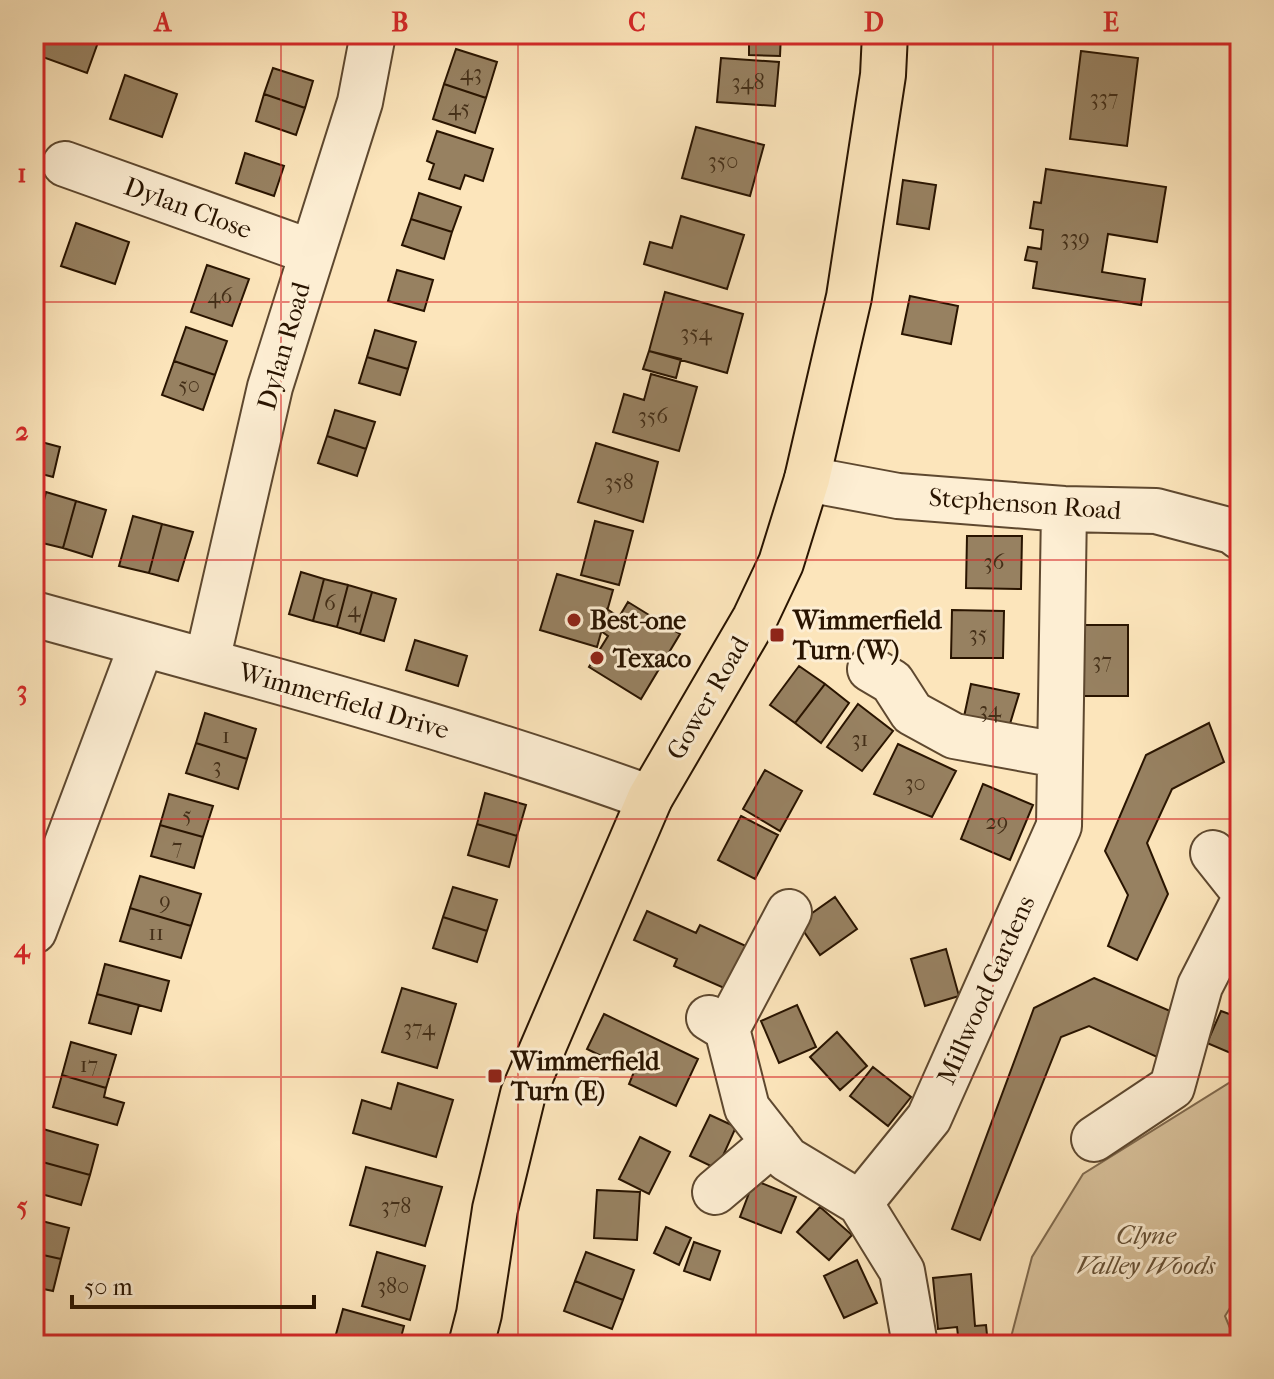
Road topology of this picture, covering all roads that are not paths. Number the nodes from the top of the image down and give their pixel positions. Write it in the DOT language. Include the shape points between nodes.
graph roads {
  1 [pos="373,34"];
  2 [pos="885,34"];
  3 [pos="64,165"];
  4 [pos="311,252"];
  5 [pos="807,479"];
  6 [pos="1064,509"];
  7 [pos="1240,537"];
  8 [pos="34,614"];
  9 [pos="142,644"];
  10 [pos="207,661"];
  11 [pos="870,669"];
  12 [pos="1058,755"];
  13 [pos="650,798"];
  14 [pos="1213,853"];
  15 [pos="1240,887"];
  16 [pos="789,912"];
  17 [pos="34,931"];
  18 [pos="1235,932"];
  19 [pos="1094,1139"];
  20 [pos="774,1142"];
  21 [pos="715,1192"];
  22 [pos="860,1203"];
  23 [pos="471,1345"];
  24 [pos="915,1345"];
  1 -- 4 [label="street, Dylan Road" via="360,102"];
  2 -- 5 [label="main road, Gower Road" via="849,297"];
  3 -- 4 [label="street, Dylan Close"];
  4 -- 10 [label="street, Dylan Road" via="270,387"];
  5 -- 6 [label="street, Stephenson Road" via="898,496"];
  5 -- 13 [label="main road, Gower Road" via="781,563 755,618"];
  6 -- 7 [label="street, Stephenson Road" via="1156,511"];
  6 -- 12 [label="street, Millwood Gardens"];
  8 -- 9 [label="street, Wimmerfield Drive"];
  9 -- 10 [label="street, Wimmerfield Drive"];
  9 -- 17 [label="street"];
  10 -- 13 [label="street, Wimmerfield Drive" via="556,764"];
  11 -- 12 [label="street" via="892,682 912,713 954,736"];
  12 -- 22 [label="street, Millwood Gardens" via="1059,826 1003,953 929,1118"];
  13 -- 23 [label="main road, Gower Road" via="523,1094 495,1209"];
  14 -- 15 [label="street"];
  16 -- 20 [label="street" via="718,1024 747,1108"];
  18 -- 19 [label="street" via="1200,986 1172,1087"];
  20 -- 21 [label="street"];
  20 -- 22 [label="street" via="787,1159"];
  22 -- 24 [label="street" via="902,1271"];
}
